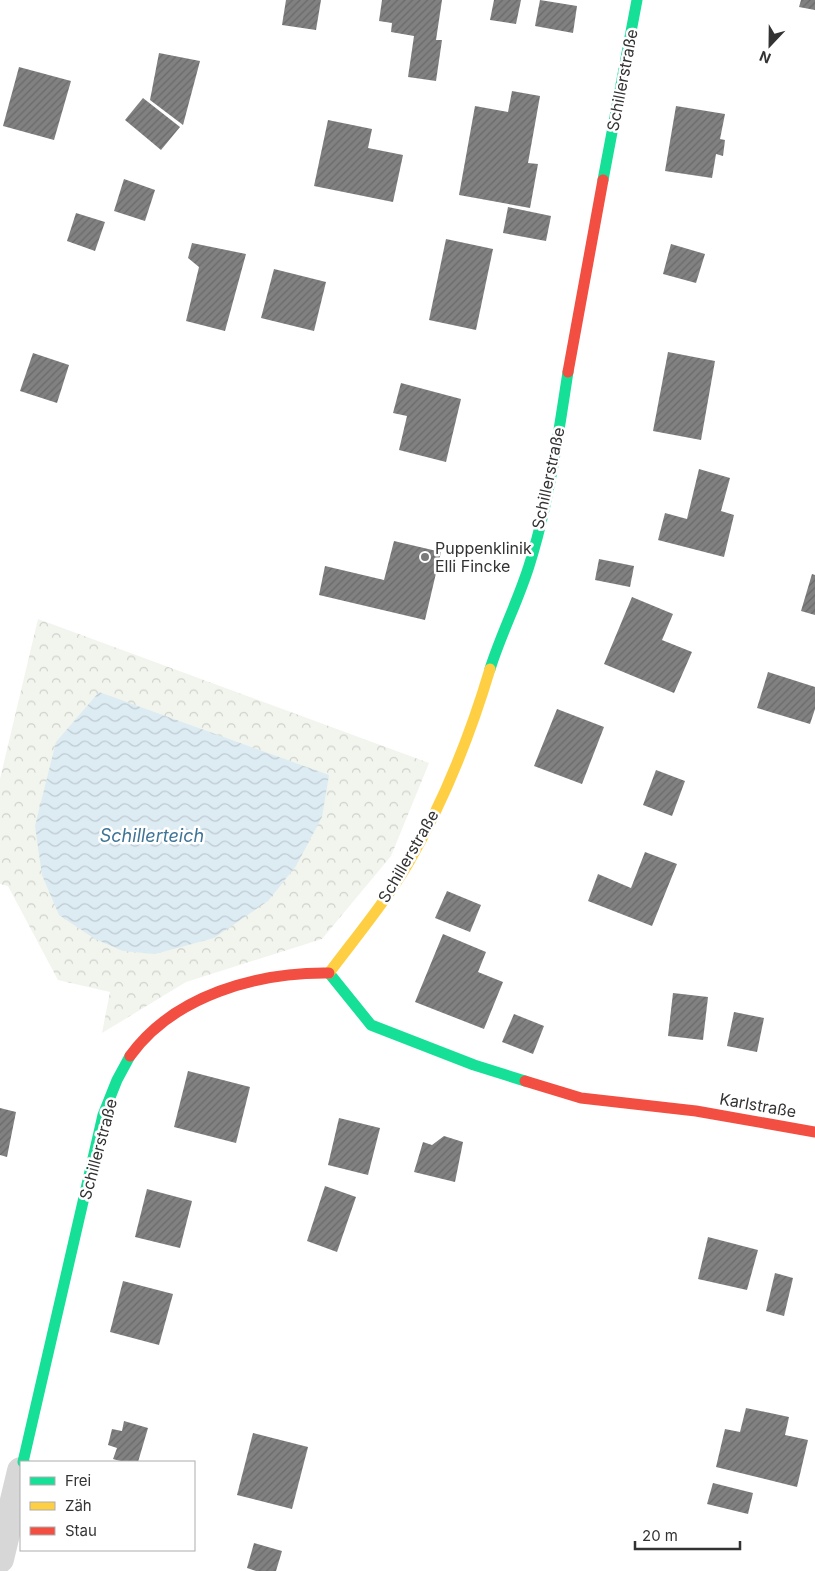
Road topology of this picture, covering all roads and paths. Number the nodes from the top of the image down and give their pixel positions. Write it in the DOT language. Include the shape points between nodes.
graph roads {
  1 [pos="637,0"];
  2 [pos="329,973"];
  3 [pos="815,1132"];
  4 [pos="23,1461"];
  5 [pos="20,1475"];
  6 [pos="0,1559"];
  1 -- 2 [label="street, Schillerstraße" via="551,477 529,566 498,644 458,763 433,816 408,863"];
  2 -- 3 [label="street, Karlstraße" via="371,1025 474,1065 581,1098 696,1111"];
  2 -- 4 [label="street, Schillerstraße" via="295,974 251,982 203,998 171,1016 134,1050 103,1114"];
  5 -- 6 [label="street"];
}
